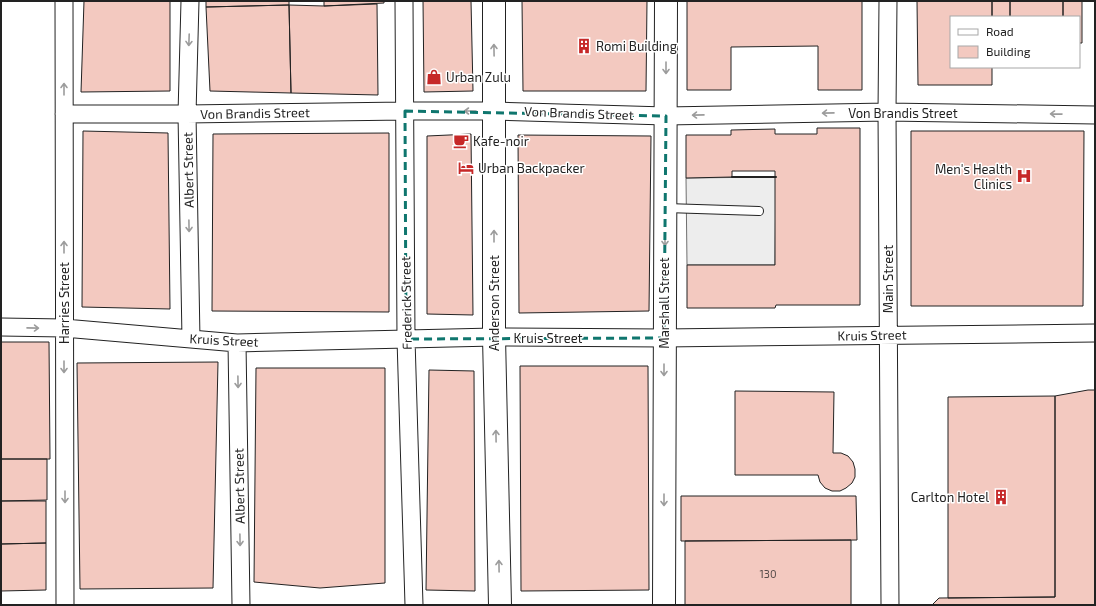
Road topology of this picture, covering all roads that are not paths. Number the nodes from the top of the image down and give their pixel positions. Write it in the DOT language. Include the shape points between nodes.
graph roads {
  1 [pos="64,1"];
  2 [pos="190,1"];
  3 [pos="404,1"];
  4 [pos="494,1"];
  5 [pos="666,1"];
  6 [pos="888,1"];
  7 [pos="405,111"];
  8 [pos="495,111"];
  9 [pos="887,112"];
  10 [pos="64,114"];
  11 [pos="187,114"];
  12 [pos="1095,114"];
  13 [pos="666,116"];
  14 [pos="665,208"];
  15 [pos="759,211"];
  16 [pos="1,327"];
  17 [pos="64,328"];
  18 [pos="1095,333"];
  19 [pos="889,335"];
  20 [pos="494,337"];
  21 [pos="664,338"];
  22 [pos="191,339"];
  23 [pos="406,339"];
  24 [pos="237,343"];
  25 [pos="65,605"];
  26 [pos="241,605"];
  27 [pos="414,605"];
  28 [pos="500,605"];
  29 [pos="664,605"];
  30 [pos="890,605"];
  10 -- 1 [label="street, Harries Street, one-way"];
  2 -- 11 [label="street, Albert Street, one-way"];
  3 -- 7 [label="street, Frederick Street"];
  8 -- 4 [label="main road, Anderson Street, one-way"];
  5 -- 13 [label="main road, Marshall Street, one-way"];
  6 -- 9 [label="street, Main Street"];
  8 -- 7 [label="street, Von Brandis Street, one-way"];
  7 -- 11 [label="street, Von Brandis Street"];
  7 -- 23 [label="street, Frederick Street"];
  8 -- 13 [label="street, Von Brandis Street"];
  20 -- 8 [label="main road, Anderson Street, one-way"];
  12 -- 9 [label="street, Von Brandis Street, one-way"];
  9 -- 13 [label="street, Von Brandis Street, one-way"];
  9 -- 19 [label="street, Main Street"];
  10 -- 11 [label="street, Von Brandis Street"];
  17 -- 10 [label="street, Harries Street, one-way"];
  11 -- 22 [label="street, Albert Street, one-way"];
  13 -- 14 [label="main road, Marshall Street"];
  14 -- 15 [label="lane"];
  14 -- 21 [label="main road, Marshall Street, one-way"];
  16 -- 17 [label="street, Kruis Street, one-way"];
  17 -- 22 [label="street, Kruis Street"];
  17 -- 25 [label="street, Harries Street, one-way"];
  18 -- 19 [label="street, Kruis Street"];
  19 -- 21 [label="street, Kruis Street"];
  19 -- 30 [label="street, Main Street"];
  20 -- 21 [label="street, Kruis Street"];
  20 -- 23 [label="street, Kruis Street"];
  28 -- 20 [label="main road, Anderson Street, one-way"];
  21 -- 29 [label="main road, Marshall Street, one-way"];
  22 -- 24 [label="street, Kruis Street"];
  23 -- 24 [label="street, Kruis Street"];
  23 -- 27 [label="street, Frederick Street"];
  24 -- 26 [label="street, Albert Street, one-way"];
}
